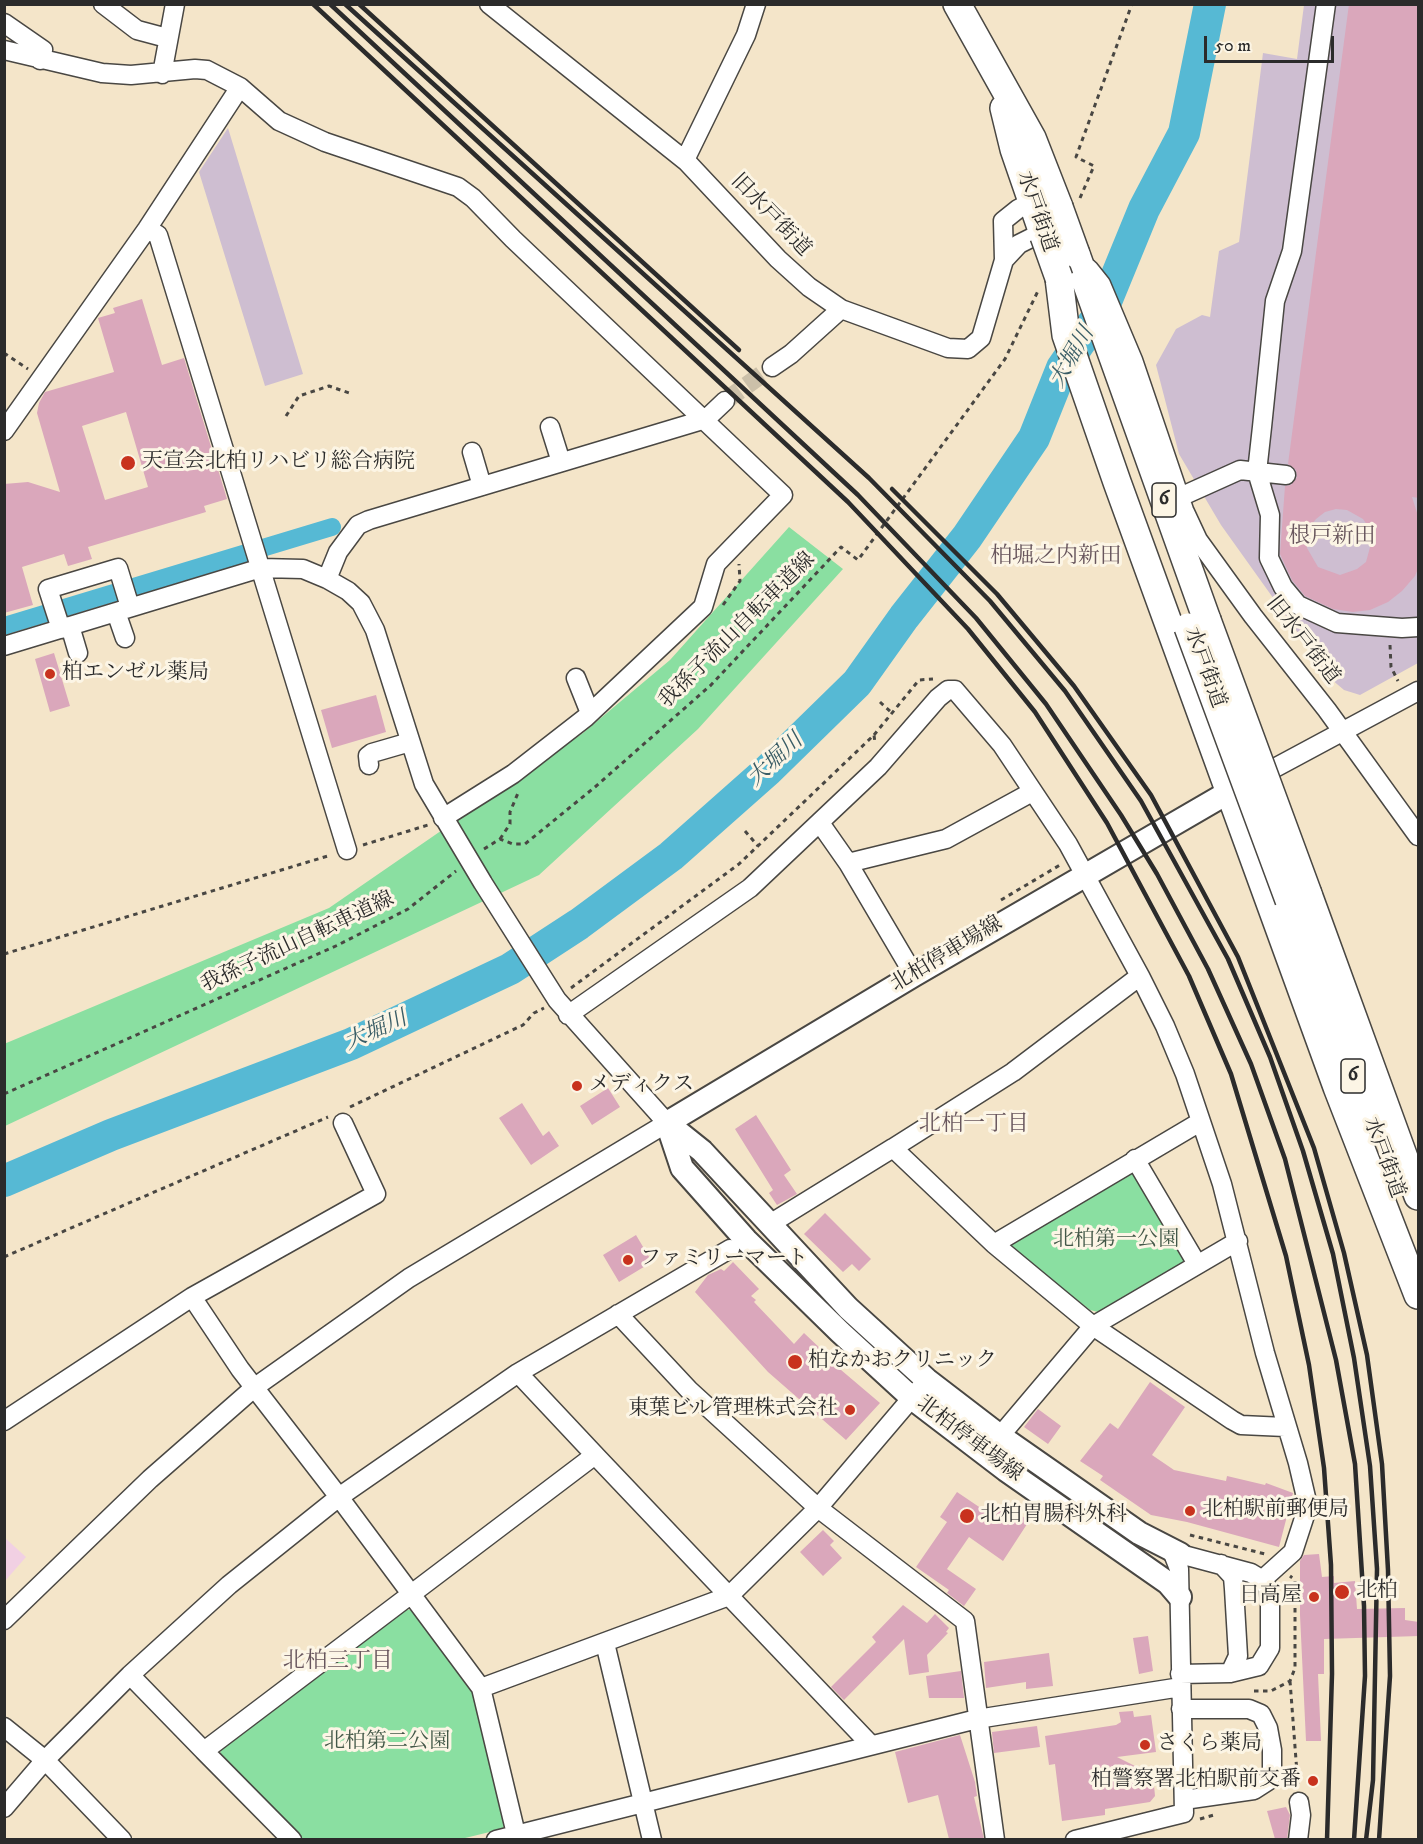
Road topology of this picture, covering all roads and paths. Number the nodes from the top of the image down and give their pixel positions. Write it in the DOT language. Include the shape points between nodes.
graph roads {
  1 [pos="103,4"];
  2 [pos="175,4"];
  3 [pos="489,4"];
  4 [pos="756,4"];
  5 [pos="957,4"];
  6 [pos="1132,4"];
  7 [pos="1326,4"];
  8 [pos="4,23"];
  9 [pos="167,38"];
  10 [pos="4,50"];
  11 [pos="40,60"];
  12 [pos="162,74"];
  13 [pos="240,87"];
  14 [pos="685,160"];
  15 [pos="1056,200"];
  16 [pos="147,229"];
  17 [pos="1043,234"];
  18 [pos="1004,260"];
  19 [pos="1049,283"];
  20 [pos="842,309"];
  21 [pos="4,353"];
  22 [pos="772,367"];
  23 [pos="1127,370"];
  24 [pos="41,377"];
  25 [pos="349,393"];
  26 [pos="725,401"];
  27 [pos="1102,414"];
  28 [pos="286,416"];
  29 [pos="705,419"];
  30 [pos="550,427"];
  31 [pos="4,431"];
  32 [pos="472,452"];
  33 [pos="561,462"];
  34 [pos="1257,472"];
  35 [pos="1286,475"];
  36 [pos="482,486"];
  37 [pos="1180,497"];
  38 [pos="261,568"];
  39 [pos="327,579"];
  40 [pos="123,610"];
  41 [pos="1198,624"];
  42 [pos="66,627"];
  43 [pos="1419,627"];
  44 [pos="125,638"];
  45 [pos="1390,643"];
  46 [pos="4,646"];
  47 [pos="78,653"];
  48 [pos="576,678"];
  49 [pos="1398,681"];
  50 [pos="948,690"];
  51 [pos="1419,691"];
  52 [pos="880,702"];
  53 [pos="590,713"];
  54 [pos="892,713"];
  55 [pos="1342,732"];
  56 [pos="874,735"];
  57 [pos="410,742"];
  58 [pos="369,765"];
  59 [pos="878,767"];
  60 [pos="1032,792"];
  61 [pos="1229,792"];
  62 [pos="443,818"];
  63 [pos="820,823"];
  64 [pos="745,831"];
  65 [pos="1419,836"];
  66 [pos="758,846"];
  67 [pos="347,850"];
  68 [pos="470,861"];
  69 [pos="848,863"];
  70 [pos="1084,875"];
  71 [pos="1299,897"];
  72 [pos="4,954"];
  73 [pos="914,975"];
  74 [pos="1140,976"];
  75 [pos="563,1008"];
  76 [pos="4,1094"];
  77 [pos="337,1117"];
  78 [pos="1200,1122"];
  79 [pos="667,1123"];
  80 [pos="894,1148"];
  81 [pos="1135,1159"];
  82 [pos="1419,1196"];
  83 [pos="778,1219"];
  84 [pos="1238,1241"];
  85 [pos="994,1244"];
  86 [pos="730,1249"];
  87 [pos="1419,1252"];
  88 [pos="4,1257"];
  89 [pos="1197,1264"];
  90 [pos="1419,1295"];
  91 [pos="192,1297"];
  92 [pos="618,1314"];
  93 [pos="1094,1326"];
  94 [pos="518,1373"];
  95 [pos="927,1380"];
  96 [pos="255,1388"];
  97 [pos="914,1399"];
  98 [pos="5,1420"];
  99 [pos="1285,1427"];
  100 [pos="1000,1436"];
  101 [pos="595,1455"];
  102 [pos="339,1497"];
  103 [pos="818,1508"];
  104 [pos="1176,1552"];
  105 [pos="1221,1564"];
  106 [pos="1262,1581"];
  107 [pos="411,1595"];
  108 [pos="729,1596"];
  109 [pos="1180,1597"];
  110 [pos="4,1620"];
  111 [pos="605,1643"];
  112 [pos="1230,1673"];
  113 [pos="130,1676"];
  114 [pos="1290,1680"];
  115 [pos="1180,1681"];
  116 [pos="481,1688"];
  117 [pos="1181,1709"];
  118 [pos="977,1719"];
  119 [pos="4,1727"];
  120 [pos="871,1745"];
  121 [pos="204,1751"];
  122 [pos="45,1760"];
  123 [pos="1184,1800"];
  124 [pos="644,1802"];
  125 [pos="1299,1802"];
  126 [pos="4,1808"];
  127 [pos="516,1834"];
  128 [pos="123,1839"];
  129 [pos="292,1839"];
  130 [pos="496,1839"];
  131 [pos="652,1839"];
  132 [pos="995,1839"];
  133 [pos="1075,1839"];
  134 [pos="1298,1839"];
  1 -- 9 [label="street" via="137,30"];
  2 -- 9 [label="street"];
  3 -- 14 [label="street, 旧水戸街道"];
  4 -- 14 [label="street" via="746,35"];
  5 -- 15 [label="highway, 水戸街道 / 6" via="1032,138"];
  6 -- 15 [label="path" via="1076,157 1094,166"];
  7 -- 34 [label="street" via="1292,251 1275,301"];
  8 -- 11 [label="street" via="43,50"];
  9 -- 12 [label="street"];
  10 -- 11 [label="street"];
  11 -- 12 [label="street" via="102,73"];
  12 -- 13 [label="street" via="207,70"];
  13 -- 16 [label="street"];
  13 -- 29 [label="street" via="266,112 325,142 458,187"];
  14 -- 20 [label="street, 旧水戸街道" via="778,259"];
  15 -- 17 [label="highway, 水戸街道 / 6"];
  15 -- 18 [label="street, 旧水戸街道" via="1003,221"];
  15 -- 23 [label="highway, 水戸街道 / 6, bridge"];
  16 -- 24 [label="street"];
  16 -- 38 [label="street" via="158,236 229,433 252,513"];
  17 -- 18 [label="street" via="1019,243"];
  17 -- 19 [label="highway, 水戸街道 / 6, bridge"];
  18 -- 20 [label="street, 旧水戸街道" via="981,338 968,349 948,348"];
  19 -- 27 [label="highway, 水戸街道 / 6"];
  19 -- 68 [label="path, 我孫子流山自転車道線" via="1005,359 858,560 841,547 711,685 595,787 525,844 500,839"];
  20 -- 22 [label="street"];
  21 -- 24 [label="path"];
  23 -- 37 [label="street, 旧水戸街道"];
  23 -- 41 [label="highway, 水戸街道 / 6"];
  24 -- 31 [label="street"];
  25 -- 28 [label="path" via="329,386 299,396"];
  26 -- 29 [label="street"];
  27 -- 41 [label="highway, 水戸街道 / 6"];
  27 -- 61 [label="highway"];
  29 -- 33 [label="street"];
  29 -- 53 [label="street" via="783,495 716,564 703,607"];
  30 -- 33 [label="street"];
  32 -- 36 [label="street"];
  33 -- 36 [label="street"];
  34 -- 35 [label="street"];
  34 -- 37 [label="street" via="1240,470"];
  34 -- 43 [label="street" via="1270,514 1269,558 1298,605 1336,623"];
  36 -- 39 [label="street" via="358,525 338,552"];
  37 -- 55 [label="street, 旧水戸街道" via="1198,540"];
  38 -- 39 [label="street" via="290,567"];
  38 -- 40 [label="street"];
  38 -- 67 [label="street"];
  39 -- 57 [label="street" via="361,603 368,613"];
  40 -- 42 [label="street"];
  40 -- 42 [label="street" via="118,568 48,589"];
  40 -- 44 [label="street"];
  41 -- 71 [label="highway, 水戸街道 / 6, bridge"];
  42 -- 46 [label="street"];
  42 -- 47 [label="street"];
  45 -- 49 [label="path" via="1391,667"];
  48 -- 53 [label="street"];
  50 -- 54 [label="path" via="933,679 919,680"];
  50 -- 59 [label="street"];
  50 -- 60 [label="street" via="955,690 1002,745"];
  51 -- 55 [label="street"];
  52 -- 54 [label="path"];
  53 -- 62 [label="street" via="513,774"];
  54 -- 56 [label="path"];
  55 -- 61 [label="street"];
  55 -- 65 [label="street, 旧水戸街道"];
  56 -- 59 [label="path"];
  56 -- 66 [label="path"];
  57 -- 58 [label="street" via="372,753 368,756"];
  57 -- 62 [label="street" via="421,777"];
  59 -- 63 [label="street"];
  60 -- 69 [label="street" via="946,839"];
  60 -- 70 [label="street"];
  61 -- 70 [label="main road, 北柏停車場線"];
  61 -- 90 [label="highway" via="1341,1098"];
  62 -- 67 [label="path"];
  62 -- 68 [label="street"];
  63 -- 69 [label="street"];
  63 -- 75 [label="street" via="750,888"];
  64 -- 66 [label="path"];
  66 -- 75 [label="path"];
  67 -- 72 [label="path"];
  68 -- 75 [label="street"];
  68 -- 76 [label="path, 我孫子流山自転車道線" via="408,909 338,945"];
  69 -- 73 [label="street"];
  70 -- 73 [label="main road, 北柏停車場線"];
  70 -- 74 [label="street"];
  71 -- 82 [label="highway, 水戸街道 / 6"];
  71 -- 87 [label="highway, 水戸街道 / 6"];
  73 -- 79 [label="main road, 北柏停車場線"];
  74 -- 78 [label="street" via="1165,1026"];
  74 -- 80 [label="street" via="1013,1072"];
  75 -- 77 [label="path" via="534,1013 523,1025"];
  75 -- 79 [label="street"];
  77 -- 88 [label="path"];
  77 -- 91 [label="street" via="376,1194"];
  78 -- 81 [label="street"];
  78 -- 84 [label="street"];
  79 -- 95 [label="main road, 北柏停車場線" via="702,1150 848,1308"];
  79 -- 96 [label="street" via="409,1278"];
  79 -- 97 [label="main road, 北柏停車場線" via="681,1168 746,1240"];
  80 -- 83 [label="street"];
  80 -- 85 [label="street"];
  81 -- 85 [label="street"];
  81 -- 89 [label="street"];
  84 -- 89 [label="street"];
  84 -- 99 [label="street"];
  85 -- 93 [label="street"];
  86 -- 92 [label="street"];
  89 -- 93 [label="street"];
  91 -- 96 [label="street"];
  91 -- 98 [label="street"];
  92 -- 94 [label="street"];
  92 -- 103 [label="street" via="690,1390"];
  93 -- 99 [label="street" via="1241,1425"];
  93 -- 100 [label="street"];
  94 -- 101 [label="street"];
  94 -- 102 [label="street"];
  95 -- 97 [label="street"];
  95 -- 100 [label="main road, 北柏停車場線"];
  96 -- 102 [label="street"];
  96 -- 110 [label="street" via="150,1479"];
  97 -- 103 [label="street"];
  97 -- 109 [label="main road, 北柏停車場線" via="1006,1470 1168,1583"];
  99 -- 106 [label="street" via="1308,1506 1293,1552"];
  100 -- 104 [label="main road, 北柏停車場線" via="1139,1533"];
  101 -- 107 [label="street"];
  101 -- 108 [label="street"];
  102 -- 107 [label="street"];
  102 -- 113 [label="street" via="229,1585"];
  103 -- 108 [label="street"];
  103 -- 118 [label="street" via="965,1621"];
  104 -- 105 [label="street"];
  104 -- 109 [label="street"];
  105 -- 106 [label="street" via="1251,1573"];
  105 -- 112 [label="street" via="1233,1577 1234,1589 1238,1656"];
  106 -- 112 [label="street" via="1270,1595 1270,1648 1259,1666"];
  107 -- 116 [label="street"];
  107 -- 121 [label="street"];
  108 -- 111 [label="street"];
  108 -- 120 [label="street"];
  109 -- 115 [label="street"];
  111 -- 116 [label="street"];
  111 -- 124 [label="street"];
  112 -- 115 [label="street"];
  113 -- 121 [label="street"];
  113 -- 122 [label="street"];
  114 -- 125 [label="path"];
  115 -- 117 [label="street"];
  115 -- 118 [label="street"];
  116 -- 127 [label="street"];
  117 -- 123 [label="street"];
  117 -- 123 [label="street" via="1249,1709 1261,1714 1272,1750 1272,1774 1254,1790"];
  118 -- 120 [label="street"];
  118 -- 132 [label="street"];
  119 -- 122 [label="street"];
  120 -- 124 [label="street"];
  121 -- 129 [label="street"];
  122 -- 126 [label="street"];
  122 -- 128 [label="street"];
  123 -- 133 [label="street" via="1184,1813"];
  124 -- 127 [label="street"];
  124 -- 131 [label="street"];
  125 -- 134 [label="street"];
  127 -- 130 [label="street"];
}
